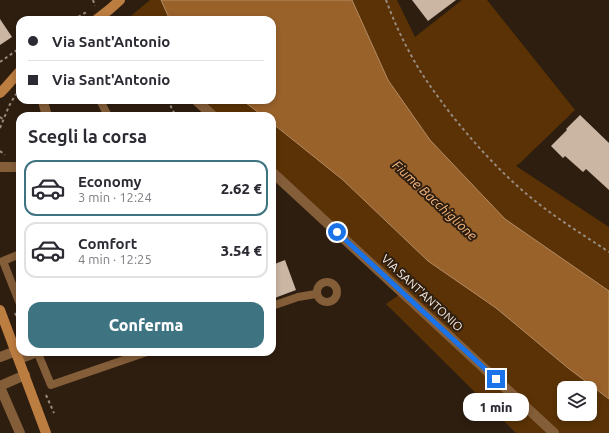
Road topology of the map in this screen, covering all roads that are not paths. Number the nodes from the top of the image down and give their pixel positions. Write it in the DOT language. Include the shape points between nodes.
graph roads {
  1 [pos="120,0"];
  2 [pos="101,16"];
  3 [pos="16,76"];
  4 [pos="3,91"];
  5 [pos="0,103"];
  6 [pos="200,104"];
  7 [pos="209,112"];
  8 [pos="0,161"];
  9 [pos="0,167"];
  10 [pos="16,167"];
  11 [pos="276,176"];
  12 [pos="16,255"];
  13 [pos="16,294"];
  14 [pos="316,294"];
  15 [pos="276,305"];
  16 [pos="0,310"];
  17 [pos="16,353"];
  18 [pos="17,356"];
  19 [pos="40,356"];
  20 [pos="135,356"];
  21 [pos="0,358"];
  22 [pos="25,375"];
  23 [pos="0,386"];
  24 [pos="20,433"];
  25 [pos="46,433"];
  26 [pos="554,433"];
  1 -- 2 [label="main road"];
  3 -- 4 [label="main road"];
  4 -- 5 [label="main road"];
  6 -- 7 [label="street"];
  8 -- 10 [label="street"];
  9 -- 10 [label="street"];
  11 -- 26 [label="street, VIA SANT'ANTONIO"];
  12 -- 13 [label="lane" via="3,260"];
  14 -- 15 [label="lane"];
  16 -- 17 [label="main road"];
  18 -- 21 [label="street"];
  18 -- 22 [label="main road"];
  19 -- 20 [label="lane" via="51,385"];
  22 -- 23 [label="street"];
  22 -- 25 [label="main road"];
  23 -- 24 [label="street"];
}
